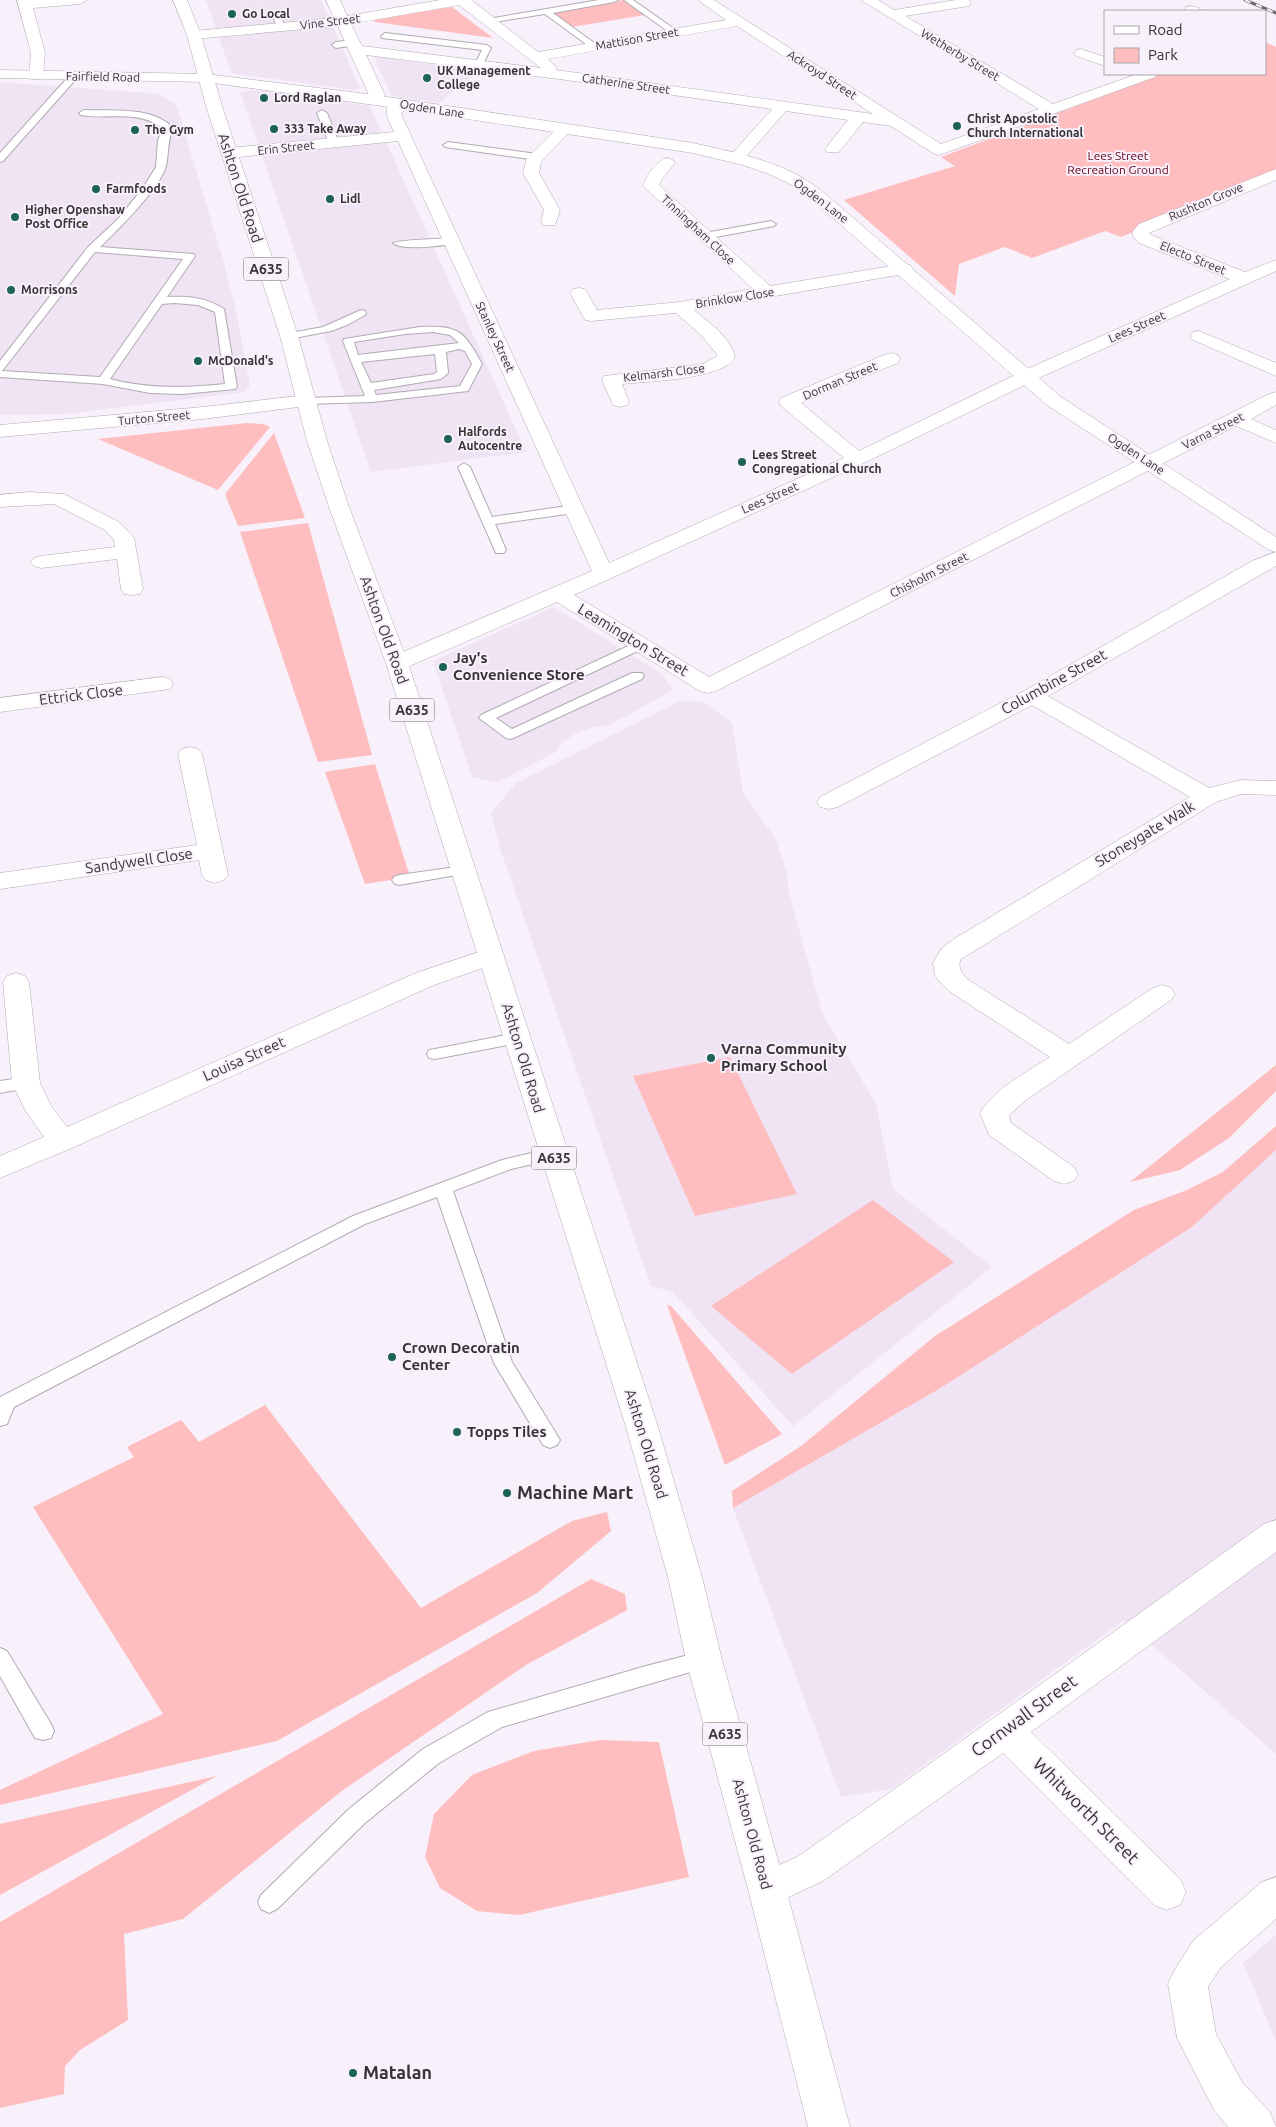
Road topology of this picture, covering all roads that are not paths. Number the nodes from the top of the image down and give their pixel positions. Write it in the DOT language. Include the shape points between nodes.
graph roads {
  1 [pos="80,0"];
  2 [pos="180,0"];
  3 [pos="332,0"];
  4 [pos="462,0"];
  5 [pos="614,0"];
  6 [pos="628,0"];
  7 [pos="705,0"];
  8 [pos="868,0"];
  9 [pos="25,2"];
  10 [pos="964,3"];
  11 [pos="546,11"];
  12 [pos="276,14"];
  13 [pos="892,14"];
  14 [pos="342,21"];
  15 [pos="488,21"];
  16 [pos="738,22"];
  17 [pos="282,28"];
  18 [pos="676,33"];
  19 [pos="194,36"];
  20 [pos="386,36"];
  21 [pos="336,45"];
  22 [pos="355,47"];
  23 [pos="594,47"];
  24 [pos="1081,54"];
  25 [pos="536,57"];
  26 [pos="1104,62"];
  27 [pos="479,64"];
  28 [pos="0,74"];
  29 [pos="559,75"];
  30 [pos="1142,75"];
  31 [pos="36,76"];
  32 [pos="73,77"];
  33 [pos="206,78"];
  34 [pos="375,100"];
  35 [pos="401,104"];
  36 [pos="782,106"];
  37 [pos="1052,110"];
  38 [pos="84,113"];
  39 [pos="322,113"];
  40 [pos="859,117"];
  41 [pos="894,122"];
  42 [pos="564,129"];
  43 [pos="403,136"];
  44 [pos="334,143"];
  45 [pos="448,145"];
  46 [pos="832,148"];
  47 [pos="229,153"];
  48 [pos="537,157"];
  49 [pos="737,157"];
  50 [pos="0,159"];
  51 [pos="667,162"];
  52 [pos="1276,174"];
  53 [pos="549,221"];
  54 [pos="770,224"];
  55 [pos="705,236"];
  56 [pos="1141,236"];
  57 [pos="92,250"];
  58 [pos="1276,265"];
  59 [pos="904,269"];
  60 [pos="1246,279"];
  61 [pos="767,292"];
  62 [pos="579,293"];
  63 [pos="159,301"];
  64 [pos="680,307"];
  65 [pos="361,313"];
  66 [pos="289,336"];
  67 [pos="1199,336"];
  68 [pos="468,349"];
  69 [pos="440,350"];
  70 [pos="354,359"];
  71 [pos="891,359"];
  72 [pos="0,368"];
  73 [pos="1276,370"];
  74 [pos="0,374"];
  75 [pos="1027,376"];
  76 [pos="103,381"];
  77 [pos="369,386"];
  78 [pos="1276,398"];
  79 [pos="372,399"];
  80 [pos="307,401"];
  81 [pos="620,401"];
  82 [pos="1236,419"];
  83 [pos="0,431"];
  84 [pos="1276,437"];
  85 [pos="857,459"];
  86 [pos="1150,464"];
  87 [pos="464,466"];
  88 [pos="0,501"];
  89 [pos="574,509"];
  90 [pos="487,521"];
  91 [pos="1276,546"];
  92 [pos="500,550"];
  93 [pos="127,552"];
  94 [pos="1276,558"];
  95 [pos="41,562"];
  96 [pos="603,572"];
  97 [pos="132,589"];
  98 [pos="558,594"];
  99 [pos="641,644"];
  100 [pos="157,660"];
  101 [pos="397,663"];
  102 [pos="637,676"];
  103 [pos="708,686"];
  104 [pos="1032,696"];
  105 [pos="0,705"];
  106 [pos="190,754"];
  107 [pos="1276,788"];
  108 [pos="1207,797"];
  109 [pos="830,802"];
  110 [pos="210,851"];
  111 [pos="463,870"];
  112 [pos="216,875"];
  113 [pos="399,880"];
  114 [pos="0,881"];
  115 [pos="491,956"];
  116 [pos="16,982"];
  117 [pos="1162,994"];
  118 [pos="517,1038"];
  119 [pos="435,1054"];
  120 [pos="1069,1057"];
  121 [pos="13,1085"];
  122 [pos="62,1141"];
  123 [pos="553,1154"];
  124 [pos="0,1168"];
  125 [pos="1064,1174"];
  126 [pos="443,1188"];
  127 [pos="0,1419"];
  128 [pos="550,1440"];
  129 [pos="1276,1534"];
  130 [pos="0,1657"];
  131 [pos="704,1660"];
  132 [pos="1004,1730"];
  133 [pos="43,1731"];
  134 [pos="767,1889"];
  135 [pos="1167,1892"];
  136 [pos="1276,1895"];
  137 [pos="269,1902"];
  138 [pos="829,2127"];
  139 [pos="1255,2127"];
  1 -- 9 [label="main road"];
  2 -- 19 [label="main road, Ashton Old Road / A635"];
  3 -- 14 [label="main road"];
  4 -- 14 [label="main road, Vine Street"];
  4 -- 15 [label="main road"];
  5 -- 11 [label="lane"];
  6 -- 18 [label="lane"];
  7 -- 16 [label="main road, Ackroyd Street"];
  8 -- 13 [label="main road, Wetherby Street"];
  9 -- 31 [label="main road" via="38,53"];
  10 -- 13 [label="main road"];
  11 -- 15 [label="lane"];
  11 -- 23 [label="lane"];
  12 -- 17 [label="lane"];
  13 -- 37 [label="main road, Wetherby Street"];
  14 -- 17 [label="main road, Vine Street"];
  14 -- 22 [label="main road"];
  15 -- 25 [label="main road"];
  16 -- 18 [label="main road, Mattison Street"];
  16 -- 41 [label="main road, Ackroyd Street"];
  17 -- 19 [label="main road, Vine Street"];
  18 -- 23 [label="main road, Mattison Street"];
  19 -- 33 [label="main road, Ashton Old Road / A635"];
  20 -- 27 [label="lane" via="487,48"];
  21 -- 22 [label="lane"];
  22 -- 27 [label="main road, Catherine Street"];
  22 -- 34 [label="main road" via="376,95"];
  23 -- 25 [label="main road, Mattison Street"];
  24 -- 26 [label="main road"];
  25 -- 29 [label="main road"];
  27 -- 29 [label="main road, Catherine Street"];
  28 -- 31 [label="main road, Fairfield Road"];
  29 -- 36 [label="main road, Catherine Street"];
  30 -- 37 [label="main road"];
  31 -- 32 [label="main road, Fairfield Road"];
  32 -- 33 [label="main road, Fairfield Road"];
  32 -- 50 [label="lane"];
  33 -- 34 [label="main road, Ogden Lane"];
  33 -- 47 [label="main road, Ashton Old Road / A635"];
  34 -- 35 [label="main road, Ogden Lane"];
  35 -- 42 [label="main road, Ogden Lane"];
  35 -- 43 [label="main road, Stanley Street" via="393,112"];
  36 -- 40 [label="main road, Catherine Street"];
  36 -- 49 [label="main road"];
  37 -- 41 [label="main road, Ackroyd Street" via="939,150"];
  38 -- 57 [label="lane" via="151,118 164,122 168,128 163,140 162,167 121,221"];
  39 -- 44 [label="lane"];
  40 -- 41 [label="main road, Catherine Street"];
  40 -- 46 [label="main road"];
  42 -- 48 [label="main road"];
  42 -- 49 [label="main road, Ogden Lane"];
  43 -- 44 [label="main road, Erin Street"];
  43 -- 89 [label="main road, Stanley Street"];
  44 -- 47 [label="main road, Erin Street"];
  45 -- 48 [label="lane"];
  47 -- 66 [label="main road, Ashton Old Road / A635"];
  48 -- 53 [label="main road" via="531,173 552,210"];
  49 -- 59 [label="main road, Ogden Lane" via="802,184"];
  51 -- 55 [label="main road, Tinningham Close" via="651,186"];
  52 -- 56 [label="main road, Rushton Grove" via="1145,228"];
  54 -- 55 [label="lane"];
  55 -- 61 [label="main road, Tinningham Close"];
  56 -- 60 [label="main road, Electo Street"];
  57 -- 63 [label="lane" via="190,256"];
  57 -- 72 [label="lane"];
  58 -- 60 [label="main road, Lees Street"];
  59 -- 61 [label="main road, Brinklow Close"];
  59 -- 75 [label="main road, Ogden Lane"];
  60 -- 75 [label="main road, Lees Street"];
  61 -- 64 [label="main road, Brinklow Close"];
  62 -- 64 [label="main road, Brinklow Close" via="591,316"];
  63 -- 76 [label="lane"];
  63 -- 76 [label="lane" via="198,302 213,305 220,311 230,387 178,392 119,386"];
  64 -- 81 [label="main road, Kelmarsh Close" via="719,342 726,351 726,358 706,369 611,380"];
  65 -- 66 [label="lane" via="338,327"];
  66 -- 80 [label="main road, Ashton Old Road / A635"];
  67 -- 73 [label="main road"];
  68 -- 69 [label="lane" via="460,346"];
  68 -- 70 [label="lane" via="454,333 439,329 423,330 352,339 348,341"];
  68 -- 79 [label="lane" via="477,364 464,389"];
  69 -- 70 [label="lane"];
  69 -- 77 [label="lane" via="443,373 437,377"];
  70 -- 77 [label="lane"];
  71 -- 85 [label="main road, Dorman Street" via="788,402"];
  74 -- 76 [label="lane"];
  75 -- 85 [label="main road, Lees Street"];
  75 -- 86 [label="main road, Ogden Lane" via="1054,401"];
  77 -- 79 [label="lane"];
  78 -- 82 [label="main road, Varna Street"];
  79 -- 80 [label="lane"];
  80 -- 83 [label="main road, Turton Street"];
  80 -- 101 [label="main road, Ashton Old Road / A635" via="339,507"];
  82 -- 84 [label="main road"];
  82 -- 86 [label="main road, Varna Street"];
  85 -- 96 [label="main road, Lees Street"];
  86 -- 91 [label="main road, Ogden Lane"];
  86 -- 103 [label="main road, Chisholm Street"];
  87 -- 90 [label="lane"];
  88 -- 93 [label="main road" via="57,498 112,526 124,538"];
  89 -- 90 [label="lane"];
  89 -- 96 [label="main road, Stanley Street"];
  90 -- 92 [label="lane"];
  93 -- 95 [label="main road"];
  93 -- 97 [label="main road"];
  94 -- 104 [label="main road, Columbine Street"];
  96 -- 98 [label="main road, Lees Street"];
  98 -- 99 [label="main road, Leamington Street"];
  98 -- 101 [label="main road, Lees Street"];
  99 -- 102 [label="lane" via="486,718 511,735"];
  99 -- 103 [label="main road, Leamington Street"];
  100 -- 105 [label="main road, Ettrick Close" via="164,692"];
  101 -- 111 [label="main road, Ashton Old Road / A635"];
  104 -- 108 [label="main road, Stoneygate Walk"];
  104 -- 109 [label="main road, Columbine Street"];
  106 -- 110 [label="main road, Sandywell Close"];
  107 -- 108 [label="main road" via="1255,785 1226,788"];
  108 -- 120 [label="main road, Stoneygate Walk" via="963,945 951,954 946,963 948,975 958,985"];
  110 -- 112 [label="main road"];
  110 -- 114 [label="main road, Sandywell Close"];
  111 -- 113 [label="lane"];
  111 -- 115 [label="main road, Ashton Old Road / A635"];
  115 -- 118 [label="main road, Ashton Old Road / A635"];
  115 -- 122 [label="main road, Louisa Street" via="425,979"];
  116 -- 121 [label="main road"];
  117 -- 120 [label="main road"];
  118 -- 119 [label="lane"];
  118 -- 123 [label="main road, Ashton Old Road / A635"];
  120 -- 125 [label="main road" via="1016,1093 994,1113 999,1128"];
  121 -- 122 [label="main road" via="39,1110"];
  122 -- 124 [label="main road, Louisa Street"];
  123 -- 126 [label="lane" via="508,1164"];
  123 -- 131 [label="main road, Ashton Old Road / A635" via="642,1428 685,1577"];
  126 -- 127 [label="lane" via="359,1220 204,1299 7,1402"];
  126 -- 128 [label="lane" via="503,1363"];
  129 -- 132 [label="main road, Cornwall Street"];
  130 -- 133 [label="lane"];
  131 -- 134 [label="main road, Ashton Old Road / A635"];
  131 -- 137 [label="lane" via="496,1719 424,1762 357,1816"];
  132 -- 134 [label="main road, Cornwall Street" via="810,1869"];
  132 -- 135 [label="main road, Whitworth Street"];
  134 -- 138 [label="main road, Ashton Old Road / A635"];
  136 -- 139 [label="main road" via="1207,1954 1188,1984 1196,2038 1228,2096"];
}
